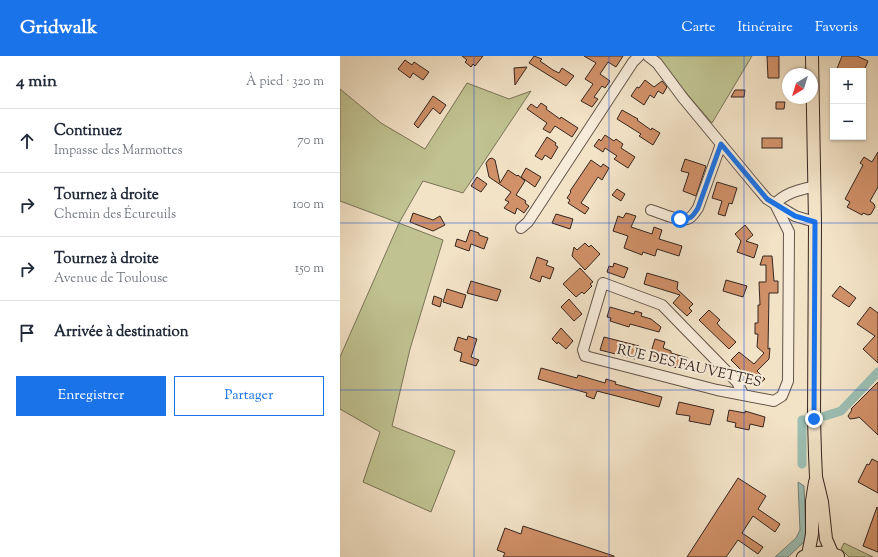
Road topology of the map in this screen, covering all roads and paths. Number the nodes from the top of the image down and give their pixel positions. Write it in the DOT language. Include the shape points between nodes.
graph roads {
  1 [pos="639,56"];
  2 [pos="648,56"];
  3 [pos="812,56"];
  4 [pos="721,144"];
  5 [pos="815,186"];
  6 [pos="775,204"];
  7 [pos="650,210"];
  8 [pos="815,222"];
  9 [pos="521,228"];
  10 [pos="743,394"];
  11 [pos="816,477"];
  12 [pos="835,555"];
  13 [pos="805,556"];
  1 -- 9 [label="street" via="528,222"];
  2 -- 4 [label="street" via="657,63"];
  3 -- 5 [label="main road"];
  4 -- 6 [label="street" via="755,186"];
  4 -- 7 [label="street" via="698,208 693,215 687,220"];
  5 -- 6 [label="street" via="787,194"];
  5 -- 8 [label="main road"];
  6 -- 8 [label="street" via="795,216"];
  6 -- 10 [label="street, RUE DES FAUVETTES" via="789,232 788,381 782,396 774,401"];
  8 -- 11 [label="main road"];
  10 -- 10 [label="street, RUE DES FAUVETTES" via="736,382 662,306 603,283 583,350 585,356 717,390"];
  11 -- 12 [label="main road" via="826,539"];
  11 -- 13 [label="main road" via="812,501 812,534"];
  12 -- 13 [label="main road" via="820,553"];
}
